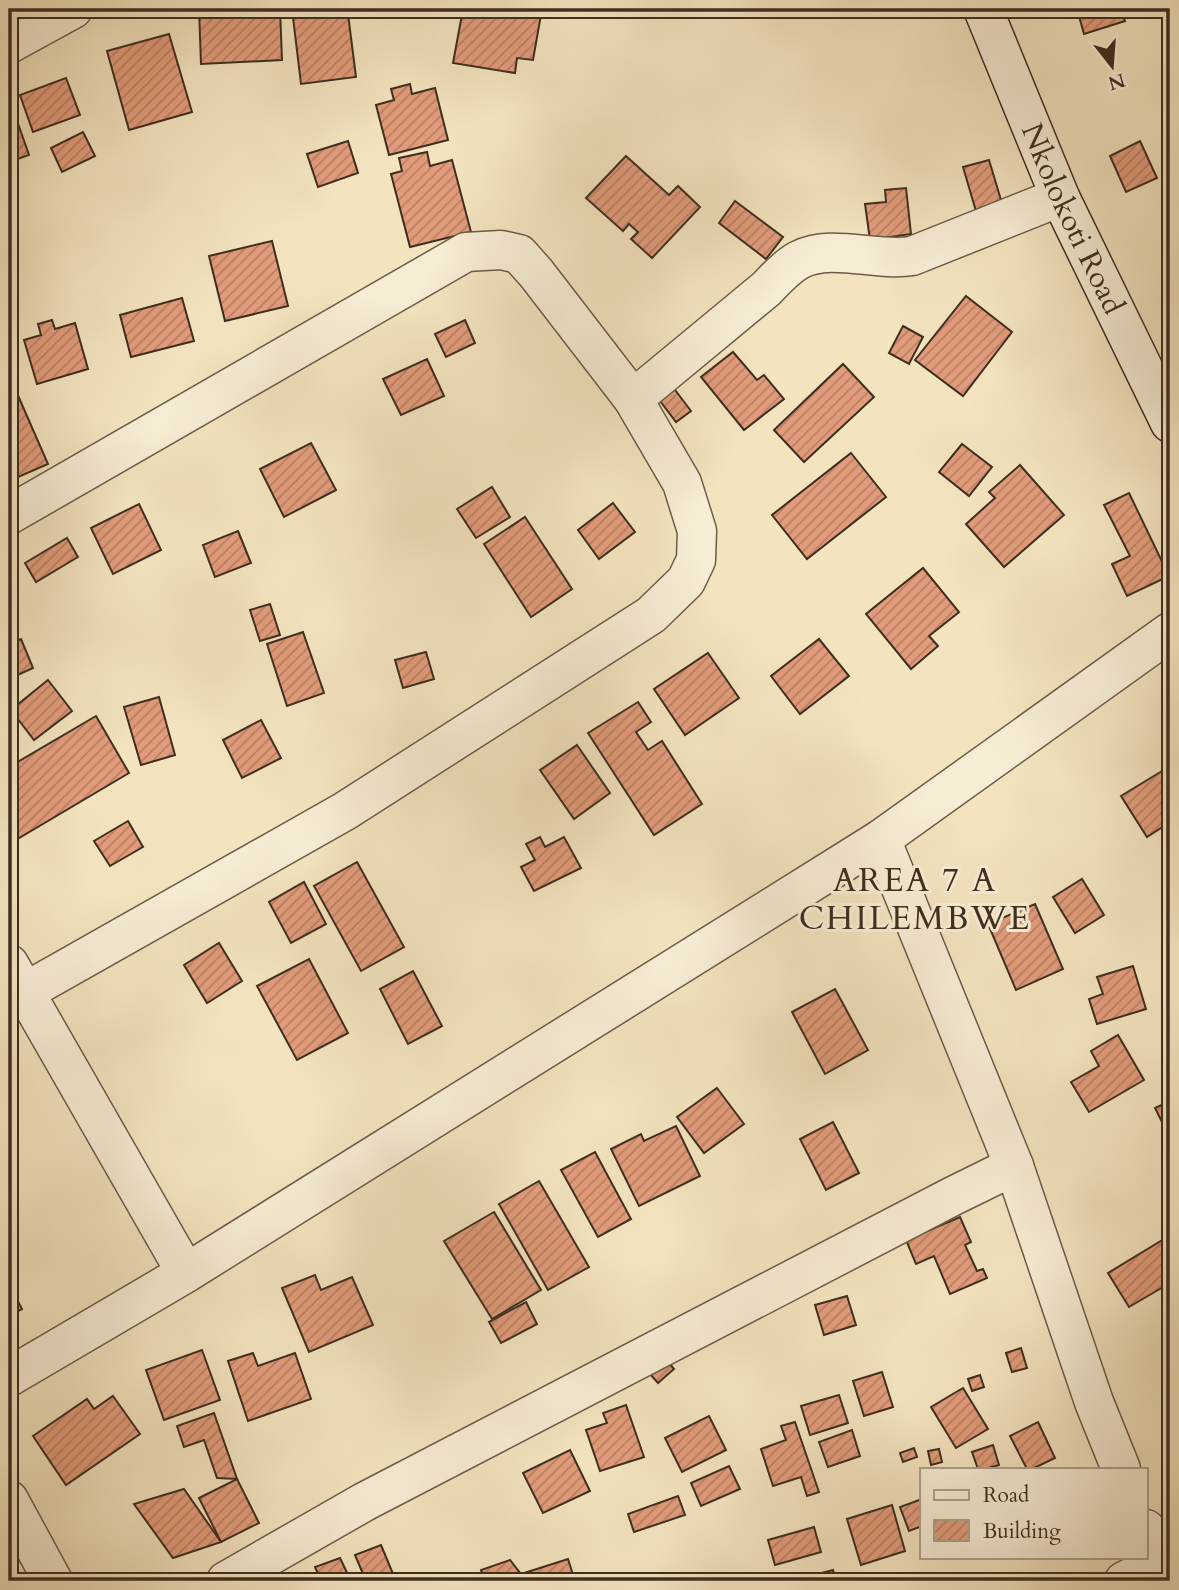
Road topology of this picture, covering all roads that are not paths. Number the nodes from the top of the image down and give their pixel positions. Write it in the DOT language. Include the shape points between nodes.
graph roads {
  1 [pos="73,9"];
  2 [pos="983,9"];
  3 [pos="9,44"];
  4 [pos="1060,197"];
  5 [pos="633,399"];
  6 [pos="1170,423"];
  7 [pos="9,515"];
  8 [pos="1170,632"];
  9 [pos="881,839"];
  10 [pos="14,985"];
  11 [pos="1014,1166"];
  12 [pos="186,1273"];
  13 [pos="9,1377"];
  14 [pos="1121,1468"];
  15 [pos="9,1500"];
  16 [pos="1158,1558"];
  17 [pos="53,1581"];
  18 [pos="226,1581"];
  19 [pos="1125,1581"];
  1 -- 3 [label="street"];
  2 -- 4 [label="street, Nkolokoti Road"];
  4 -- 5 [label="street" via="912,256 835,253 813,254 797,261"];
  4 -- 6 [label="street, Nkolokoti Road"];
  5 -- 7 [label="street" via="519,254 501,250 466,253"];
  5 -- 10 [label="street" via="682,483 697,531 696,560 686,581 651,615 345,811"];
  8 -- 9 [label="street"];
  9 -- 11 [label="street"];
  9 -- 12 [label="street"];
  10 -- 12 [label="street"];
  11 -- 14 [label="street"];
  11 -- 18 [label="street" via="364,1502"];
  12 -- 13 [label="street"];
  15 -- 17 [label="street"];
  16 -- 19 [label="street"];
}
